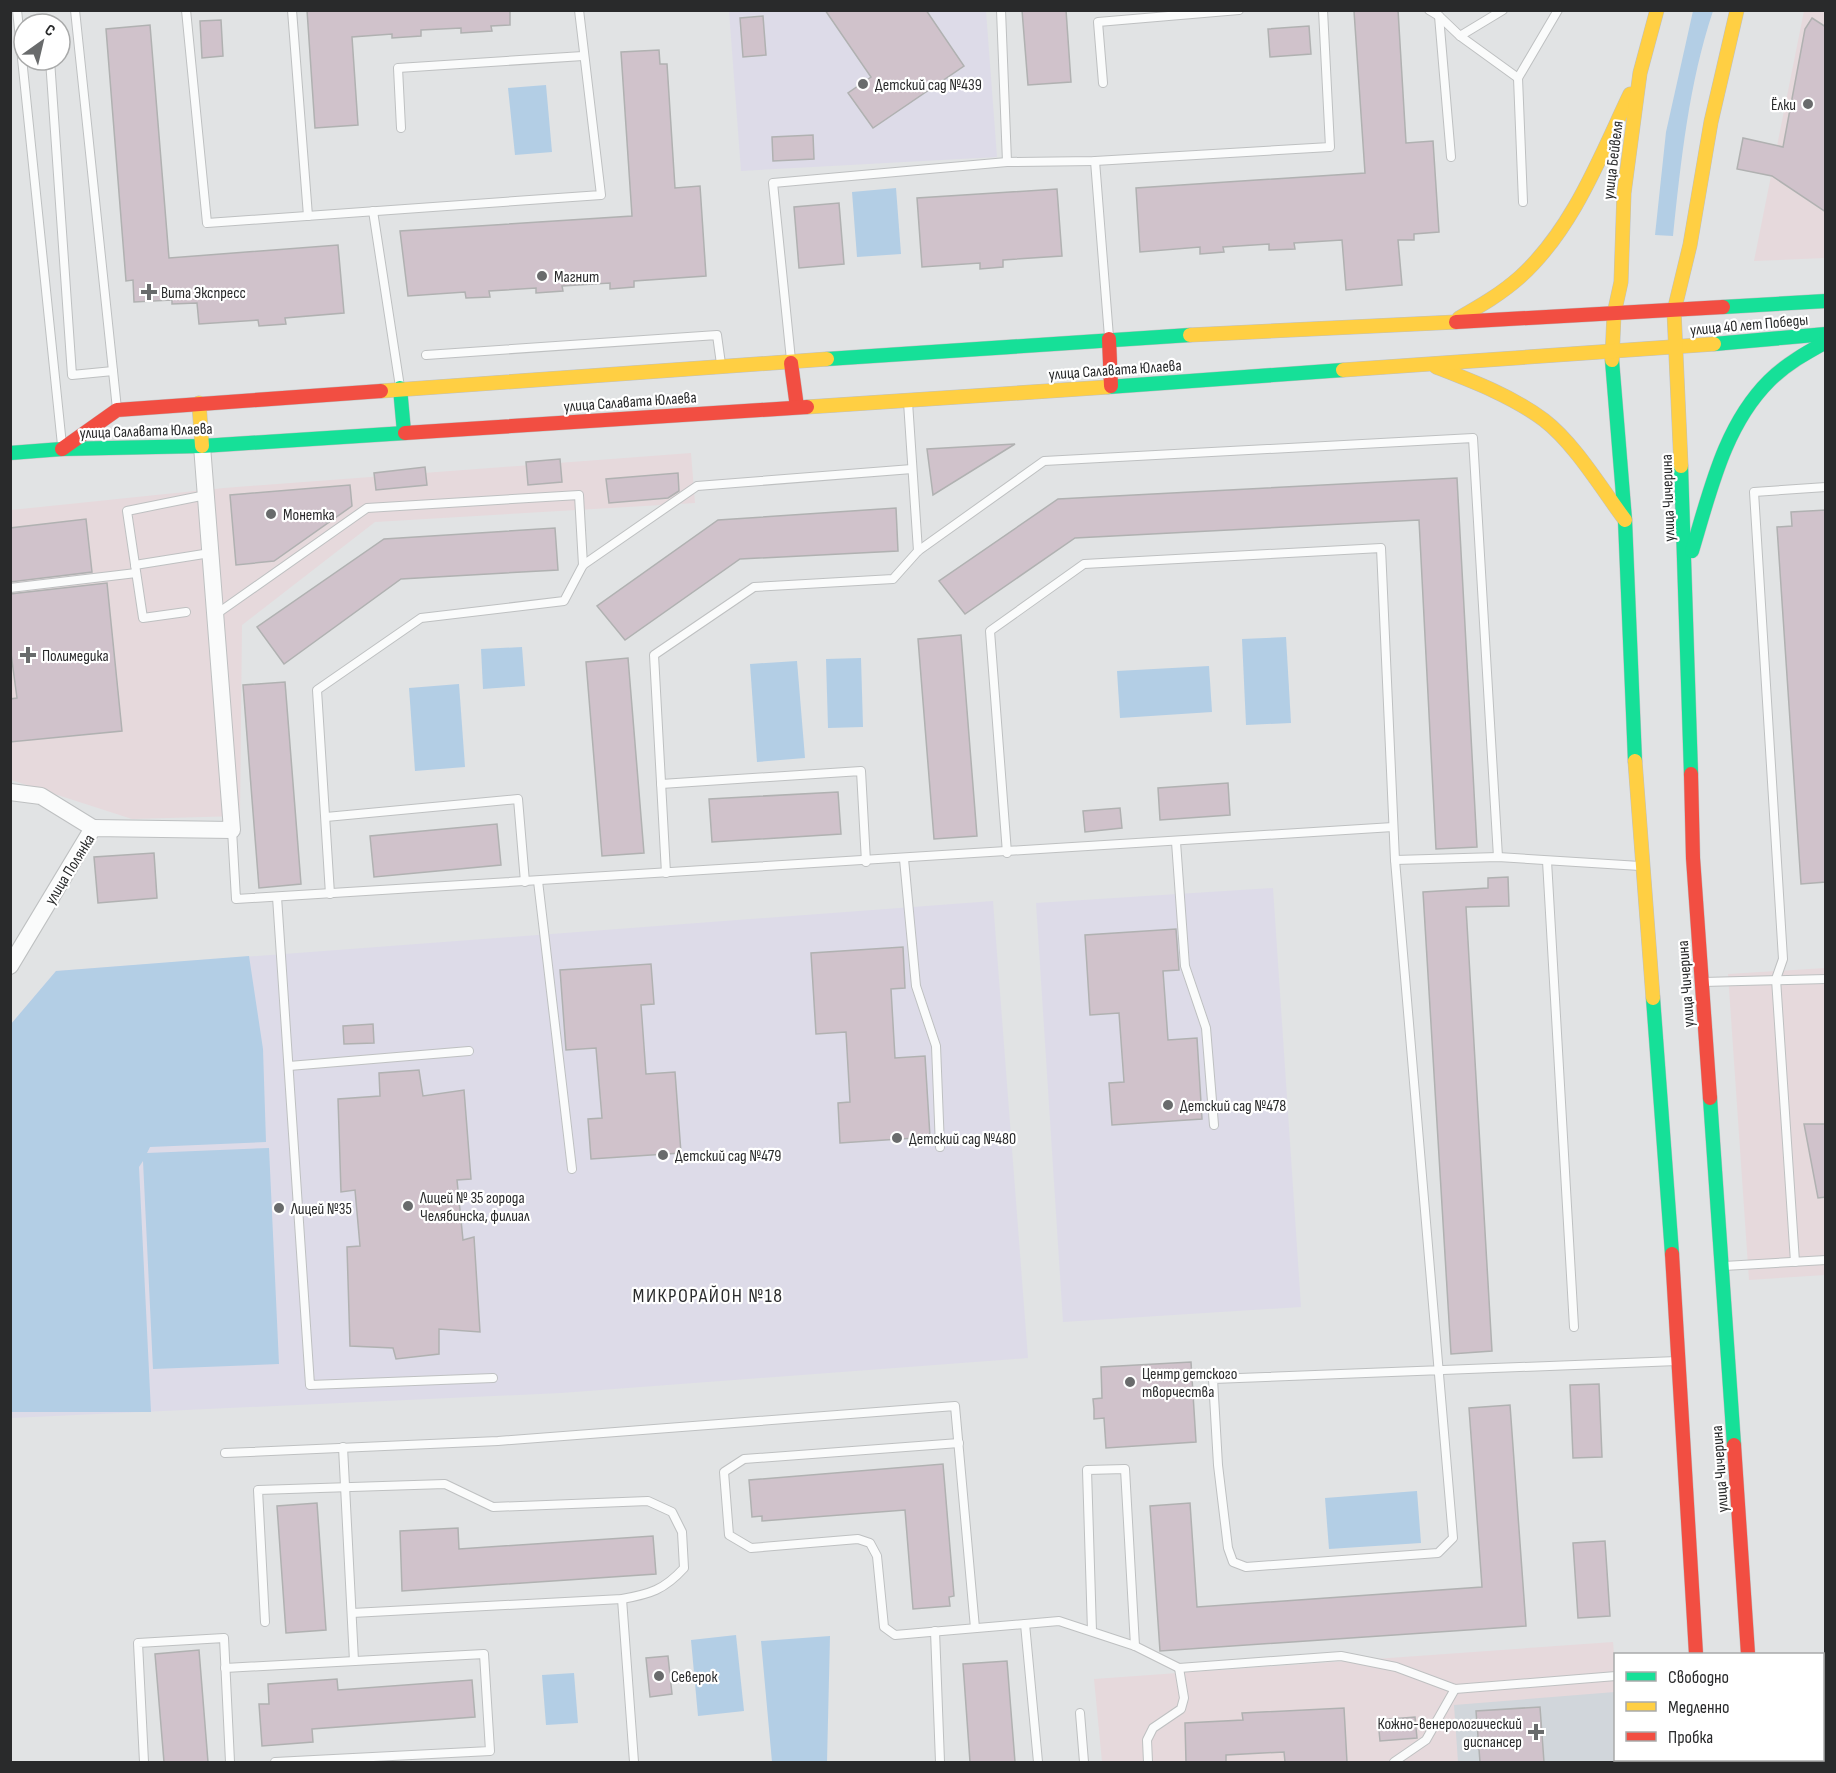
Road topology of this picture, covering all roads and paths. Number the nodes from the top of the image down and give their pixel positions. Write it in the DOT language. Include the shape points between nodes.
graph roads {
  1 [pos="75,10"];
  2 [pos="186,10"];
  3 [pos="292,10"];
  4 [pos="579,10"];
  5 [pos="1001,10"];
  6 [pos="1239,10"];
  7 [pos="1323,10"];
  8 [pos="1429,10"];
  9 [pos="1503,10"];
  10 [pos="1558,10"];
  11 [pos="1657,10"];
  12 [pos="1737,10"];
  13 [pos="1439,16"];
  14 [pos="1460,36"];
  15 [pos="583,56"];
  16 [pos="20,72"];
  17 [pos="51,72"];
  18 [pos="1640,73"];
  19 [pos="1518,78"];
  20 [pos="1103,83"];
  21 [pos="401,128"];
  22 [pos="1451,157"];
  23 [pos="1095,160"];
  24 [pos="1007,162"];
  25 [pos="1523,202"];
  26 [pos="373,211"];
  27 [pos="308,216"];
  28 [pos="1826,301"];
  29 [pos="1674,311"];
  30 [pos="1614,314"];
  31 [pos="1451,322"];
  32 [pos="1826,334"];
  33 [pos="1109,339"];
  34 [pos="1826,342"];
  35 [pos="1675,347"];
  36 [pos="1611,350"];
  37 [pos="426,355"];
  38 [pos="791,363"];
  39 [pos="1429,365"];
  40 [pos="722,368"];
  41 [pos="113,371"];
  42 [pos="1111,386"];
  43 [pos="400,388"];
  44 [pos="908,400"];
  45 [pos="199,403"];
  46 [pos="797,407"];
  47 [pos="117,410"];
  48 [pos="404,432"];
  49 [pos="202,446"];
  50 [pos="62,449"];
  51 [pos="10,453"];
  52 [pos="912,469"];
  53 [pos="1826,487"];
  54 [pos="206,495"];
  55 [pos="1625,520"];
  56 [pos="918,551"];
  57 [pos="210,553"];
  58 [pos="583,565"];
  59 [pos="1686,568"];
  60 [pos="136,569"];
  61 [pos="10,588"];
  62 [pos="186,612"];
  63 [pos="215,616"];
  64 [pos="661,784"];
  65 [pos="10,792"];
  66 [pos="326,817"];
  67 [pos="1393,827"];
  68 [pos="93,828"];
  69 [pos="232,830"];
  70 [pos="1176,842"];
  71 [pos="1008,853"];
  72 [pos="1498,857"];
  73 [pos="904,859"];
  74 [pos="1395,860"];
  75 [pos="1547,861"];
  76 [pos="866,862"];
  77 [pos="1644,866"];
  78 [pos="666,873"];
  79 [pos="538,881"];
  80 [pos="525,882"];
  81 [pos="330,894"];
  82 [pos="277,897"];
  83 [pos="10,966"];
  84 [pos="1776,979"];
  85 [pos="1826,979"];
  86 [pos="1702,982"];
  87 [pos="469,1051"];
  88 [pos="289,1066"];
  89 [pos="1214,1125"];
  90 [pos="940,1147"];
  91 [pos="572,1169"];
  92 [pos="1826,1260"];
  93 [pos="1795,1262"];
  94 [pos="1721,1266"];
  95 [pos="1574,1327"];
  96 [pos="1679,1361"];
  97 [pos="1440,1369"];
  98 [pos="493,1378"];
  99 [pos="959,1443"];
  100 [pos="343,1447"];
  101 [pos="225,1453"];
  102 [pos="345,1486"];
  103 [pos="622,1599"];
  104 [pos="352,1612"];
  105 [pos="265,1622"];
  106 [pos="1025,1624"];
  107 [pos="975,1628"];
  108 [pos="935,1631"];
  109 [pos="1092,1631"];
  110 [pos="1135,1646"];
  111 [pos="1696,1653"];
  112 [pos="1748,1653"];
  113 [pos="354,1661"];
  114 [pos="225,1668"];
  115 [pos="1179,1668"];
  116 [pos="1614,1676"];
  117 [pos="1455,1689"];
  118 [pos="1080,1713"];
  119 [pos="398,1759"];
  120 [pos="144,1762"];
  121 [pos="230,1762"];
  122 [pos="275,1762"];
  123 [pos="634,1762"];
  124 [pos="940,1762"];
  125 [pos="1038,1762"];
  126 [pos="1084,1762"];
  127 [pos="1148,1762"];
  128 [pos="1394,1762"];
  1 -- 41 [label="lane"];
  2 -- 27 [label="lane" via="207,223"];
  3 -- 27 [label="lane"];
  4 -- 15 [label="lane"];
  5 -- 24 [label="lane"];
  6 -- 20 [label="lane" via="1098,22"];
  7 -- 23 [label="lane" via="1330,147"];
  8 -- 13 [label="lane"];
  9 -- 14 [label="lane"];
  10 -- 19 [label="lane"];
  11 -- 18 [label="street, улица Бейвеля"];
  12 -- 29 [label="street"];
  13 -- 14 [label="lane"];
  13 -- 22 [label="lane"];
  14 -- 19 [label="lane"];
  15 -- 21 [label="lane" via="398,68"];
  15 -- 26 [label="lane" via="601,195"];
  16 -- 50 [label="lane"];
  17 -- 41 [label="lane" via="72,375"];
  18 -- 30 [label="street, улица Бейвеля" via="1624,193 1621,282"];
  18 -- 31 [label="street" via="1572,215 1527,272 1489,304"];
  19 -- 25 [label="lane"];
  23 -- 24 [label="lane"];
  23 -- 33 [label="lane"];
  24 -- 38 [label="lane" via="773,183"];
  26 -- 27 [label="lane"];
  26 -- 43 [label="lane"];
  28 -- 29 [label="street, улица Салавата Юлаева"];
  29 -- 30 [label="street, улица Салавата Юлаева"];
  29 -- 35 [label="street, улица Чичерина"];
  30 -- 31 [label="street, улица Салавата Юлаева"];
  30 -- 36 [label="street, улица Чичерина"];
  31 -- 33 [label="street, улица Салавата Юлаева"];
  32 -- 35 [label="street, улица 40 лет Победы"];
  33 -- 38 [label="street, улица Салавата Юлаева"];
  33 -- 42 [label="street"];
  34 -- 59 [label="street" via="1804,352 1742,411 1728,438"];
  35 -- 36 [label="street, улица Салавата Юлаева"];
  35 -- 59 [label="street, улица Чичерина"];
  36 -- 39 [label="street, улица Салавата Юлаева"];
  36 -- 55 [label="street, улица Чичерина"];
  37 -- 40 [label="lane" via="717,335"];
  38 -- 40 [label="street, улица Салавата Юлаева"];
  38 -- 46 [label="street"];
  39 -- 42 [label="street, улица Салавата Юлаева"];
  39 -- 55 [label="street" via="1485,386 1544,420 1579,458"];
  40 -- 43 [label="street, улица Салавата Юлаева"];
  41 -- 47 [label="lane"];
  42 -- 44 [label="street, улица Салавата Юлаева"];
  43 -- 45 [label="street, улица Салавата Юлаева"];
  43 -- 48 [label="street"];
  44 -- 46 [label="street, улица Салавата Юлаева"];
  44 -- 52 [label="lane"];
  45 -- 47 [label="street, улица Салавата Юлаева"];
  45 -- 49 [label="street"];
  46 -- 48 [label="street, улица Салавата Юлаева"];
  47 -- 50 [label="street, улица Салавата Юлаева"];
  48 -- 49 [label="street, улица Салавата Юлаева"];
  49 -- 50 [label="street, улица Салавата Юлаева"];
  49 -- 54 [label="street"];
  50 -- 51 [label="street"];
  52 -- 56 [label="lane"];
  52 -- 58 [label="lane" via="697,486"];
  53 -- 84 [label="lane" via="1754,492 1783,959"];
  54 -- 57 [label="street"];
  54 -- 60 [label="lane" via="127,511"];
  55 -- 77 [label="street, улица Чичерина" via="1631,707"];
  56 -- 64 [label="lane" via="893,579 754,587 654,655"];
  56 -- 72 [label="lane" via="1044,461 1473,438"];
  57 -- 60 [label="lane"];
  57 -- 63 [label="street"];
  58 -- 63 [label="lane" via="579,495 367,508"];
  58 -- 66 [label="lane" via="564,601 421,618 317,690"];
  59 -- 86 [label="street, улица Чичерина" via="1693,858"];
  60 -- 61 [label="lane"];
  60 -- 62 [label="lane" via="143,618"];
  63 -- 69 [label="street"];
  64 -- 76 [label="lane" via="861,771"];
  64 -- 78 [label="lane"];
  65 -- 68 [label="street" via="41,796"];
  66 -- 80 [label="lane" via="518,799"];
  66 -- 81 [label="lane"];
  67 -- 70 [label="lane"];
  67 -- 71 [label="lane" via="1381,548 1084,564 990,631"];
  67 -- 74 [label="lane"];
  68 -- 69 [label="street, улица Полянка"];
  68 -- 83 [label="street, улица Полянка"];
  69 -- 82 [label="lane" via="236,899"];
  70 -- 71 [label="lane"];
  70 -- 89 [label="lane" via="1185,966 1206,1028"];
  71 -- 73 [label="lane"];
  72 -- 74 [label="lane"];
  72 -- 75 [label="lane"];
  73 -- 76 [label="lane"];
  73 -- 90 [label="lane" via="916,986 936,1046"];
  74 -- 97 [label="lane"];
  75 -- 77 [label="lane"];
  75 -- 95 [label="lane"];
  76 -- 78 [label="lane"];
  77 -- 96 [label="street, улица Чичерина"];
  78 -- 79 [label="lane"];
  79 -- 80 [label="lane"];
  79 -- 91 [label="lane"];
  80 -- 81 [label="lane"];
  81 -- 82 [label="lane"];
  82 -- 88 [label="lane"];
  84 -- 85 [label="lane"];
  84 -- 86 [label="lane"];
  84 -- 93 [label="lane"];
  86 -- 94 [label="street, улица Чичерина"];
  87 -- 88 [label="lane"];
  88 -- 98 [label="lane" via="310,1385"];
  92 -- 93 [label="lane"];
  93 -- 94 [label="lane"];
  94 -- 112 [label="street, улица Чичерина"];
  96 -- 97 [label="lane"];
  96 -- 111 [label="street, улица Чичерина"];
  97 -- 97 [label="lane" via="1453,1538 1438,1553 1246,1567 1233,1562 1227,1548 1213,1379"];
  99 -- 100 [label="lane" via="955,1406 498,1441"];
  99 -- 107 [label="lane"];
  99 -- 108 [label="lane" via="744,1459 724,1472 729,1535 751,1548 858,1539 870,1543 877,1556 884,1628 895,1635"];
  100 -- 101 [label="lane"];
  100 -- 102 [label="lane"];
  102 -- 103 [label="lane" via="445,1484 494,1508 648,1501 672,1512 682,1532 684,1568 670,1583 650,1594"];
  102 -- 104 [label="lane"];
  102 -- 105 [label="lane" via="258,1490"];
  103 -- 104 [label="lane"];
  103 -- 123 [label="lane"];
  104 -- 113 [label="lane"];
  106 -- 107 [label="lane"];
  106 -- 109 [label="lane" via="1059,1621"];
  106 -- 125 [label="lane"];
  107 -- 108 [label="lane"];
  108 -- 124 [label="lane"];
  109 -- 110 [label="lane"];
  109 -- 110 [label="lane" via="1087,1470 1125,1469"];
  110 -- 115 [label="lane"];
  113 -- 114 [label="lane"];
  113 -- 119 [label="lane" via="484,1654 490,1751"];
  114 -- 120 [label="lane" via="224,1638 138,1643"];
  114 -- 121 [label="lane"];
  115 -- 117 [label="lane" via="1341,1656 1396,1667"];
  115 -- 127 [label="lane" via="1184,1698 1181,1709 1153,1728 1147,1740"];
  116 -- 117 [label="lane"];
  117 -- 128 [label="lane" via="1426,1740"];
  118 -- 126 [label="lane"];
  119 -- 122 [label="lane"];
}
